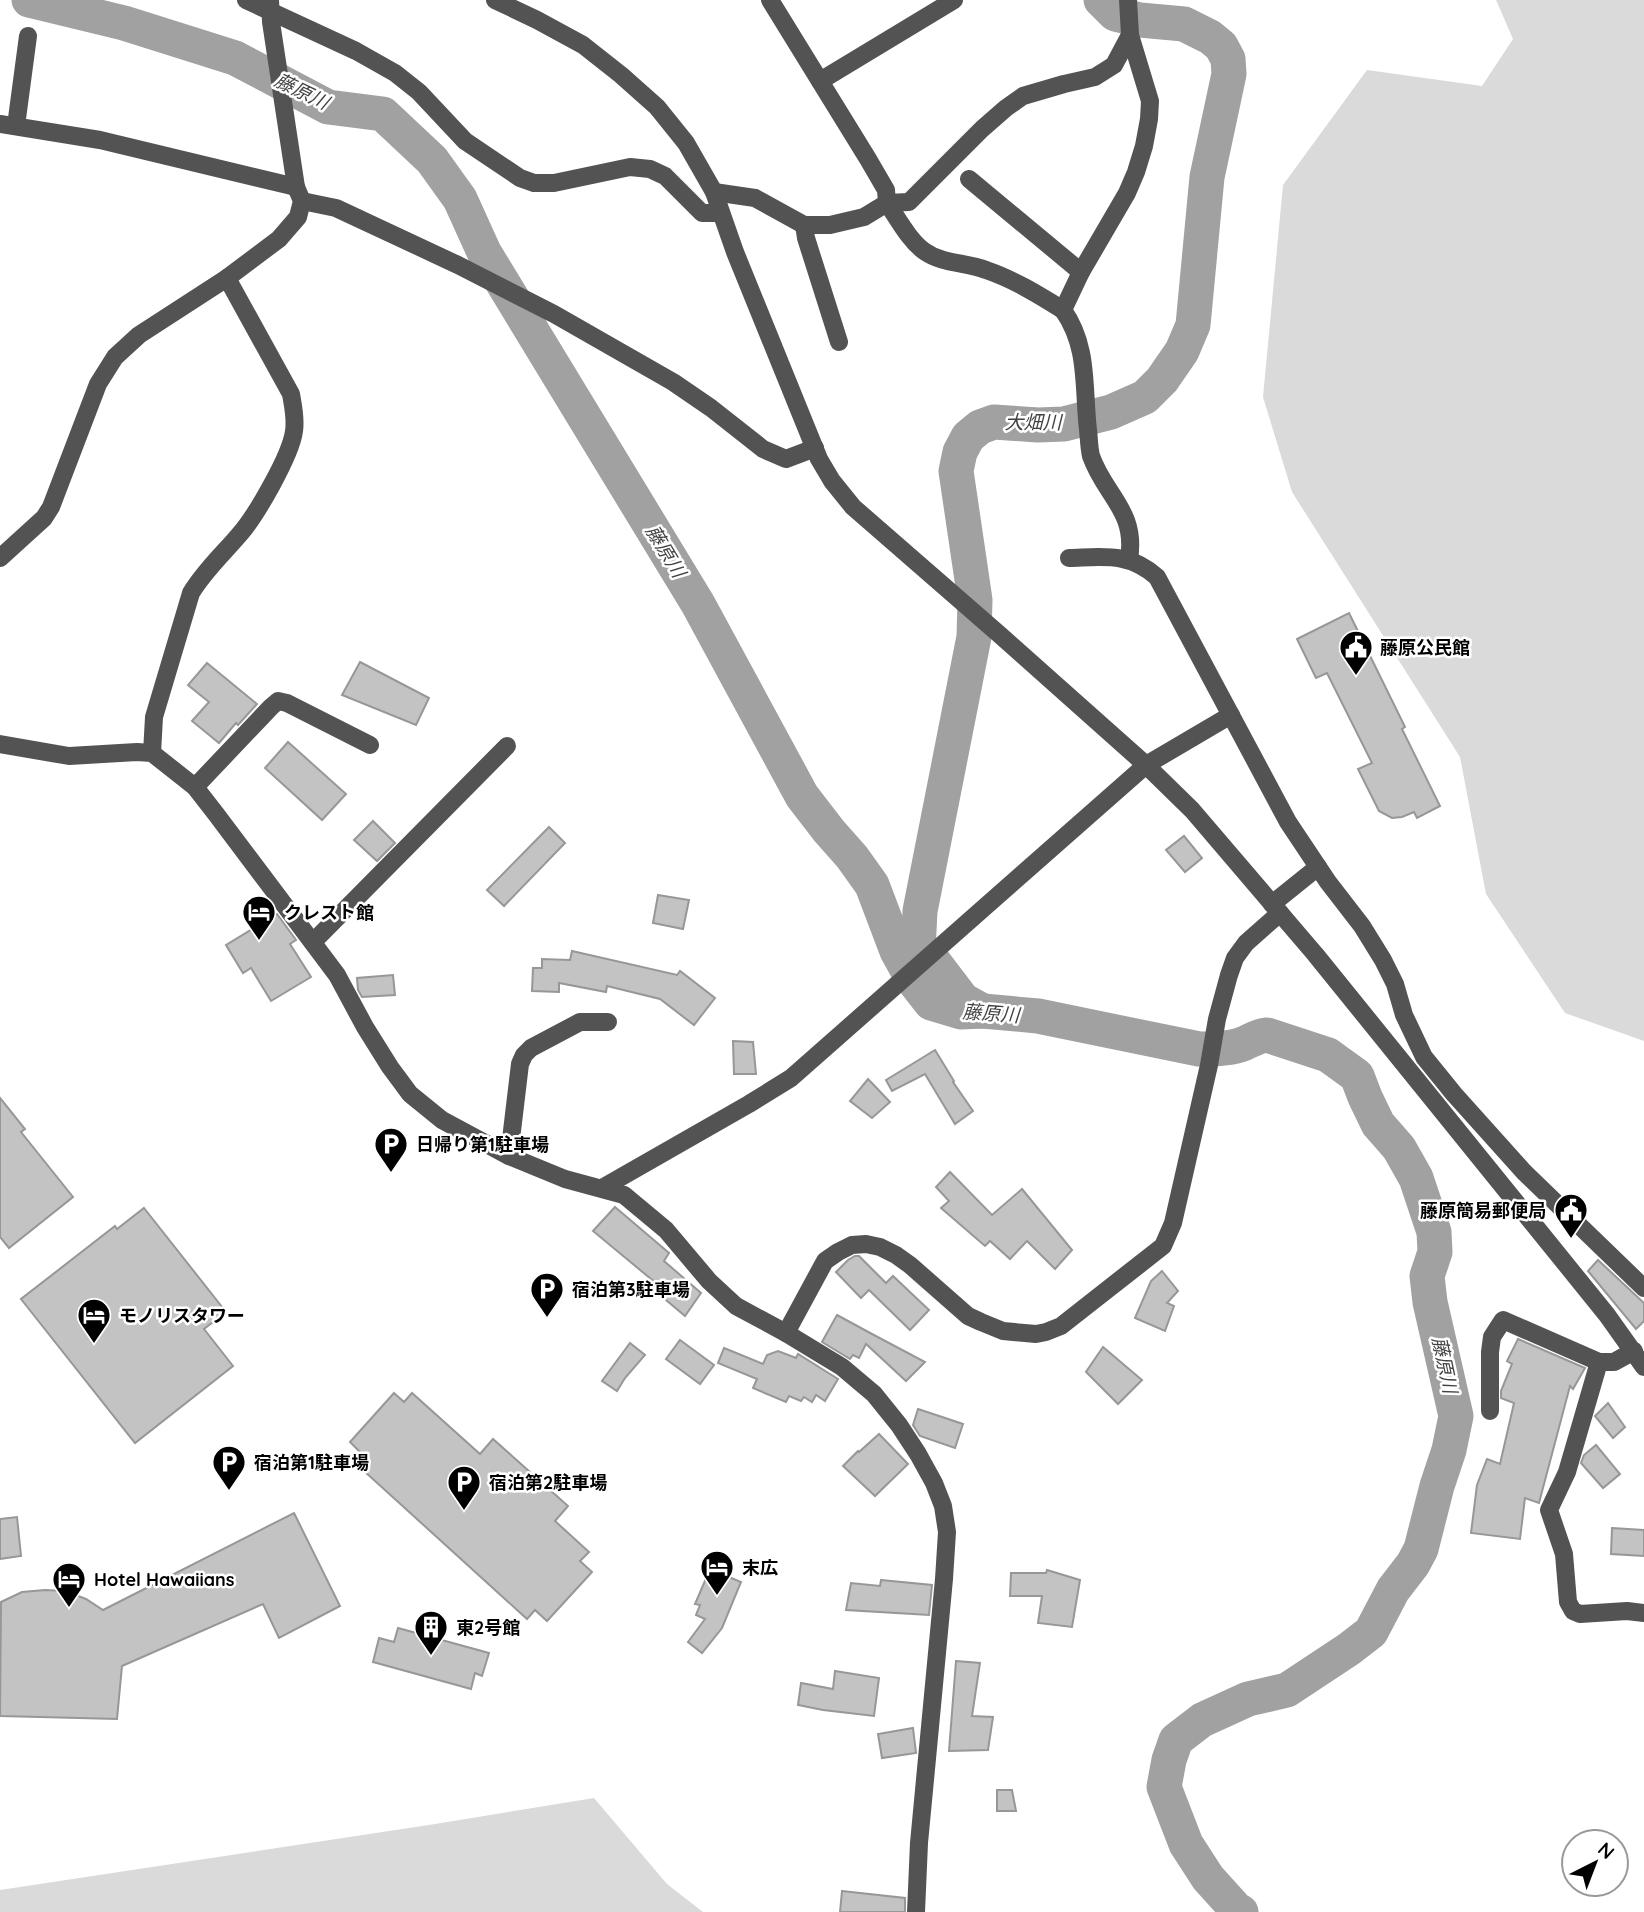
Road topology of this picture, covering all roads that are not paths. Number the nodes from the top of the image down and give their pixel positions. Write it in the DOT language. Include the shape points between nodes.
graph roads {
  1 [pos="246,0"];
  2 [pos="495,0"];
  3 [pos="770,0"];
  4 [pos="954,0"];
  5 [pos="1128,2"];
  6 [pos="270,10"];
  7 [pos="1129,32"];
  8 [pos="28,36"];
  9 [pos="820,81"];
  10 [pos="8,125"];
  11 [pos="969,179"];
  12 [pos="713,192"];
  13 [pos="299,194"];
  14 [pos="887,203"];
  15 [pos="721,213"];
  16 [pos="804,225"];
  17 [pos="1081,272"];
  18 [pos="227,278"];
  19 [pos="1063,310"];
  20 [pos="839,342"];
  21 [pos="815,448"];
  22 [pos="0,558"];
  23 [pos="1069,558"];
  24 [pos="1129,559"];
  25 [pos="1231,715"];
  26 [pos="0,744"];
  27 [pos="370,745"];
  28 [pos="507,746"];
  29 [pos="152,753"];
  30 [pos="1146,765"];
  31 [pos="195,788"];
  32 [pos="1318,867"];
  33 [pos="1276,908"];
  34 [pos="313,942"];
  35 [pos="608,1022"];
  36 [pos="509,1156"];
  37 [pos="602,1188"];
  38 [pos="1644,1288"];
  39 [pos="786,1333"];
  40 [pos="1634,1351"];
  41 [pos="1599,1362"];
  42 [pos="1644,1367"];
  43 [pos="1490,1411"];
  44 [pos="1644,1613"];
  45 [pos="916,1912"];
  1 -- 6 [label="street"];
  2 -- 12 [label="street" via="583,45 621,75 657,107 687,143"];
  3 -- 9 [label="street"];
  4 -- 9 [label="street"];
  5 -- 7 [label="street"];
  6 -- 13 [label="street"];
  6 -- 15 [label="street" via="395,73 465,141 520,178 554,183 630,167 650,169 665,176 702,213"];
  7 -- 14 [label="street" via="1114,65 1096,77 1023,96 909,202"];
  7 -- 17 [label="street" via="1150,101 1144,146 1127,193"];
  8 -- 10 [label="street"];
  9 -- 14 [label="street" via="886,190"];
  10 -- 13 [label="street" via="100,140"];
  11 -- 17 [label="street"];
  12 -- 15 [label="street"];
  12 -- 16 [label="street" via="755,198"];
  13 -- 18 [label="street" via="298,217 279,239"];
  13 -- 21 [label="street" via="554,314 673,382 763,449 786,459"];
  14 -- 16 [label="street" via="864,217"];
  14 -- 19 [label="street" via="921,249 935,258 988,270"];
  15 -- 21 [label="street"];
  16 -- 20 [label="street"];
  17 -- 19 [label="street"];
  18 -- 22 [label="street" via="139,335 115,357 98,384 51,507"];
  18 -- 29 [label="street" via="291,394 294,433 252,518 191,593 154,717"];
  19 -- 24 [label="street" via="1080,345 1090,454 1129,528"];
  21 -- 30 [label="street" via="832,481 853,507"];
  23 -- 24 [label="street"];
  24 -- 25 [label="street" via="1157,577"];
  25 -- 30 [label="street"];
  25 -- 32 [label="street" via="1287,822"];
  26 -- 29 [label="street" via="69,756"];
  27 -- 31 [label="street" via="278,701"];
  28 -- 34 [label="street"];
  29 -- 31 [label="street"];
  30 -- 33 [label="street" via="1192,810"];
  30 -- 37 [label="street" via="791,1078"];
  31 -- 34 [label="street"];
  32 -- 33 [label="street"];
  32 -- 38 [label="street" via="1384,960 1424,1057 1524,1172"];
  33 -- 39 [label="street" via="1235,958 1217,1019 1173,1223 1163,1246 1061,1326 1036,1334 1003,1331 968,1316 896,1255 880,1247 852,1245 825,1261"];
  33 -- 40 [label="street"];
  34 -- 36 [label="street" via="410,1094 442,1120"];
  35 -- 36 [label="street" via="580,1022 524,1055"];
  36 -- 37 [label="street" via="565,1179"];
  37 -- 39 [label="street" via="624,1195 647,1213 736,1306"];
  39 -- 45 [label="street" via="842,1367 874,1394 918,1454 943,1506 947,1532 944,1579"];
  40 -- 41 [label="street" via="1614,1362"];
  40 -- 42 [label="street"];
  41 -- 43 [label="street" via="1503,1320 1492,1337"];
  41 -- 44 [label="street" via="1567,1472 1549,1510 1564,1554 1568,1602 1573,1611 1580,1615"];
}
